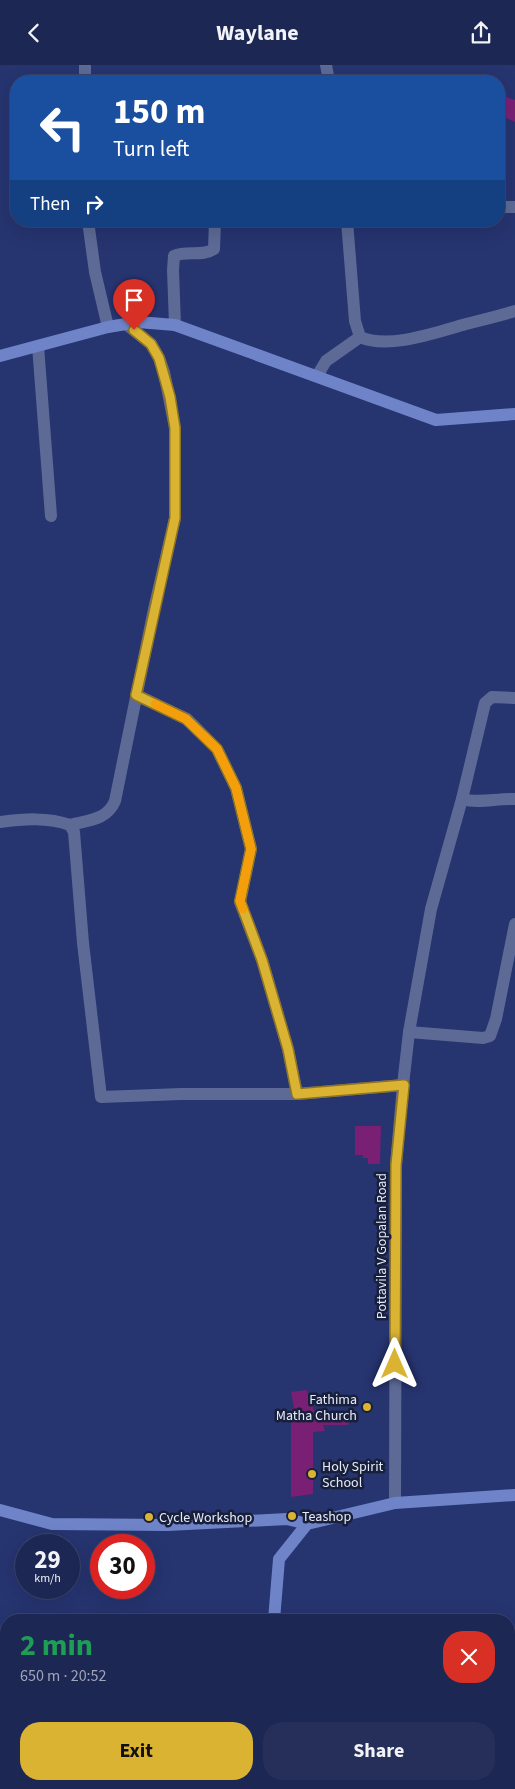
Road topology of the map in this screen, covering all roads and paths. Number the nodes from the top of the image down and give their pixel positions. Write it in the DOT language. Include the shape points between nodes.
graph roads {
  1 [pos="89,227"];
  2 [pos="215,227"];
  3 [pos="347,227"];
  4 [pos="515,311"];
  5 [pos="126,324"];
  6 [pos="175,325"];
  7 [pos="108,327"];
  8 [pos="360,337"];
  9 [pos="38,346"];
  10 [pos="0,356"];
  11 [pos="317,376"];
  12 [pos="515,414"];
  13 [pos="51,516"];
  14 [pos="136,695"];
  15 [pos="515,697"];
  16 [pos="462,799"];
  17 [pos="515,799"];
  18 [pos="0,821"];
  19 [pos="70,825"];
  20 [pos="514,929"];
  21 [pos="410,1032"];
  22 [pos="404,1085"];
  23 [pos="297,1094"];
  24 [pos="515,1495"];
  25 [pos="395,1503"];
  26 [pos="0,1510"];
  27 [pos="306,1524"];
  28 [pos="274,1614"];
  1 -- 7 [label="street"];
  2 -- 6 [label="street" via="214,249 208,253 174,256"];
  3 -- 8 [label="street" via="355,321"];
  4 -- 8 [label="street" via="425,336 383,342"];
  5 -- 6 [label="street"];
  5 -- 7 [label="street"];
  5 -- 14 [label="street" via="151,344 159,358 175,428 175,518"];
  6 -- 11 [label="street"];
  7 -- 9 [label="street"];
  8 -- 11 [label="street" via="326,361"];
  9 -- 10 [label="street"];
  9 -- 13 [label="street"];
  11 -- 12 [label="street" via="436,419"];
  14 -- 19 [label="street" via="112,809 102,817"];
  14 -- 23 [label="street" via="186,719 217,749 236,788 251,849 240,901 262,960 288,1049"];
  15 -- 16 [label="street, Pottavila V Gopalan Road" via="492,697 485,703"];
  16 -- 17 [label="street"];
  16 -- 21 [label="street, Pottavila V Gopalan Road" via="431,909"];
  18 -- 19 [label="street" via="23,819"];
  19 -- 23 [label="street" via="74,832 83,943 102,1097"];
  20 -- 21 [label="street" via="490,1036"];
  21 -- 22 [label="street, Pottavila V Gopalan Road"];
  22 -- 23 [label="street"];
  22 -- 25 [label="street, Pottavila V Gopalan Road" via="396,1165"];
  24 -- 25 [label="street"];
  25 -- 27 [label="street"];
  26 -- 27 [label="street" via="52,1525 168,1525 287,1519"];
  27 -- 28 [label="street" via="279,1559"];
}
